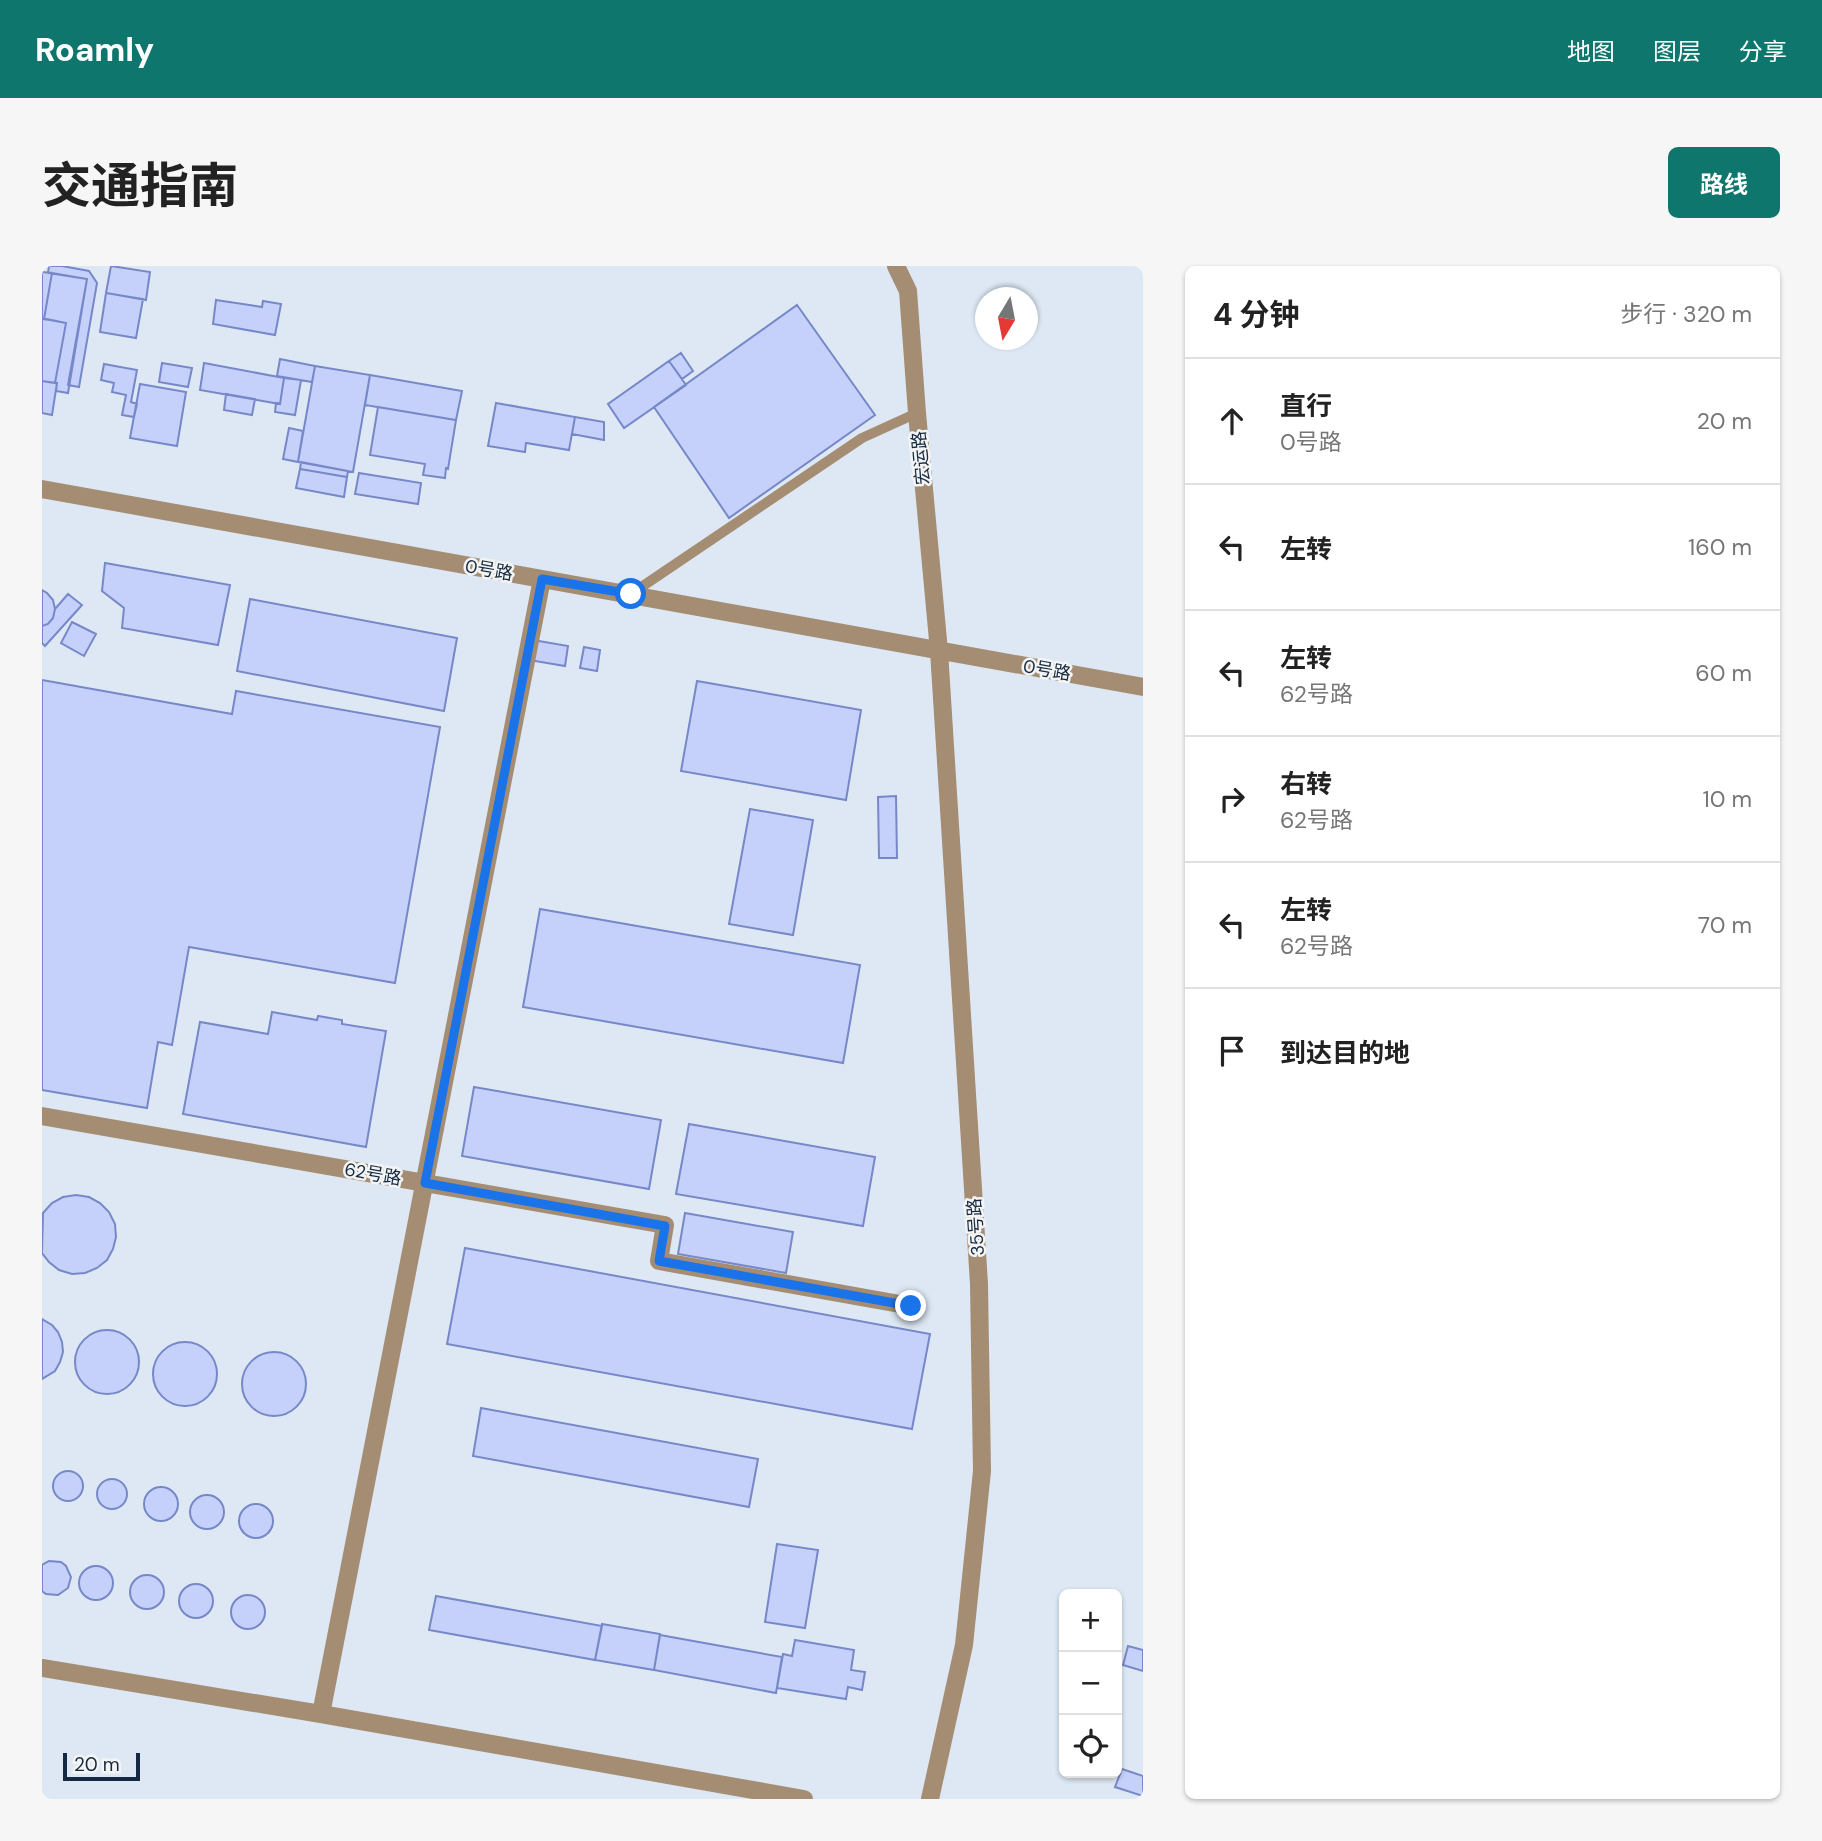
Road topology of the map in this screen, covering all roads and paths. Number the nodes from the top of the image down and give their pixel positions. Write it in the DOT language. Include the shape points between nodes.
graph roads {
  1 [pos="896,266"];
  2 [pos="917,413"];
  3 [pos="42,489"];
  4 [pos="542,579"];
  5 [pos="631,594"];
  6 [pos="939,651"];
  7 [pos="1143,687"];
  8 [pos="42,1116"];
  9 [pos="425,1183"];
  10 [pos="911,1306"];
  11 [pos="42,1668"];
  12 [pos="321,1714"];
  13 [pos="804,1799"];
  14 [pos="930,1799"];
  1 -- 2 [label="street, 宏运路" via="908,290"];
  2 -- 5 [label="lane" via="862,438"];
  2 -- 6 [label="street, 宏运路"];
  3 -- 4 [label="street, 0号路"];
  4 -- 5 [label="street, 0号路"];
  4 -- 9 [label="street"];
  5 -- 6 [label="street, 0号路"];
  6 -- 7 [label="street, 0号路"];
  6 -- 14 [label="street, 35号路" via="979,1284 982,1471 964,1645"];
  8 -- 9 [label="street, 62号路"];
  9 -- 10 [label="street, 62号路" via="665,1226 659,1261"];
  9 -- 12 [label="street"];
  11 -- 12 [label="street"];
  12 -- 13 [label="street"];
}
